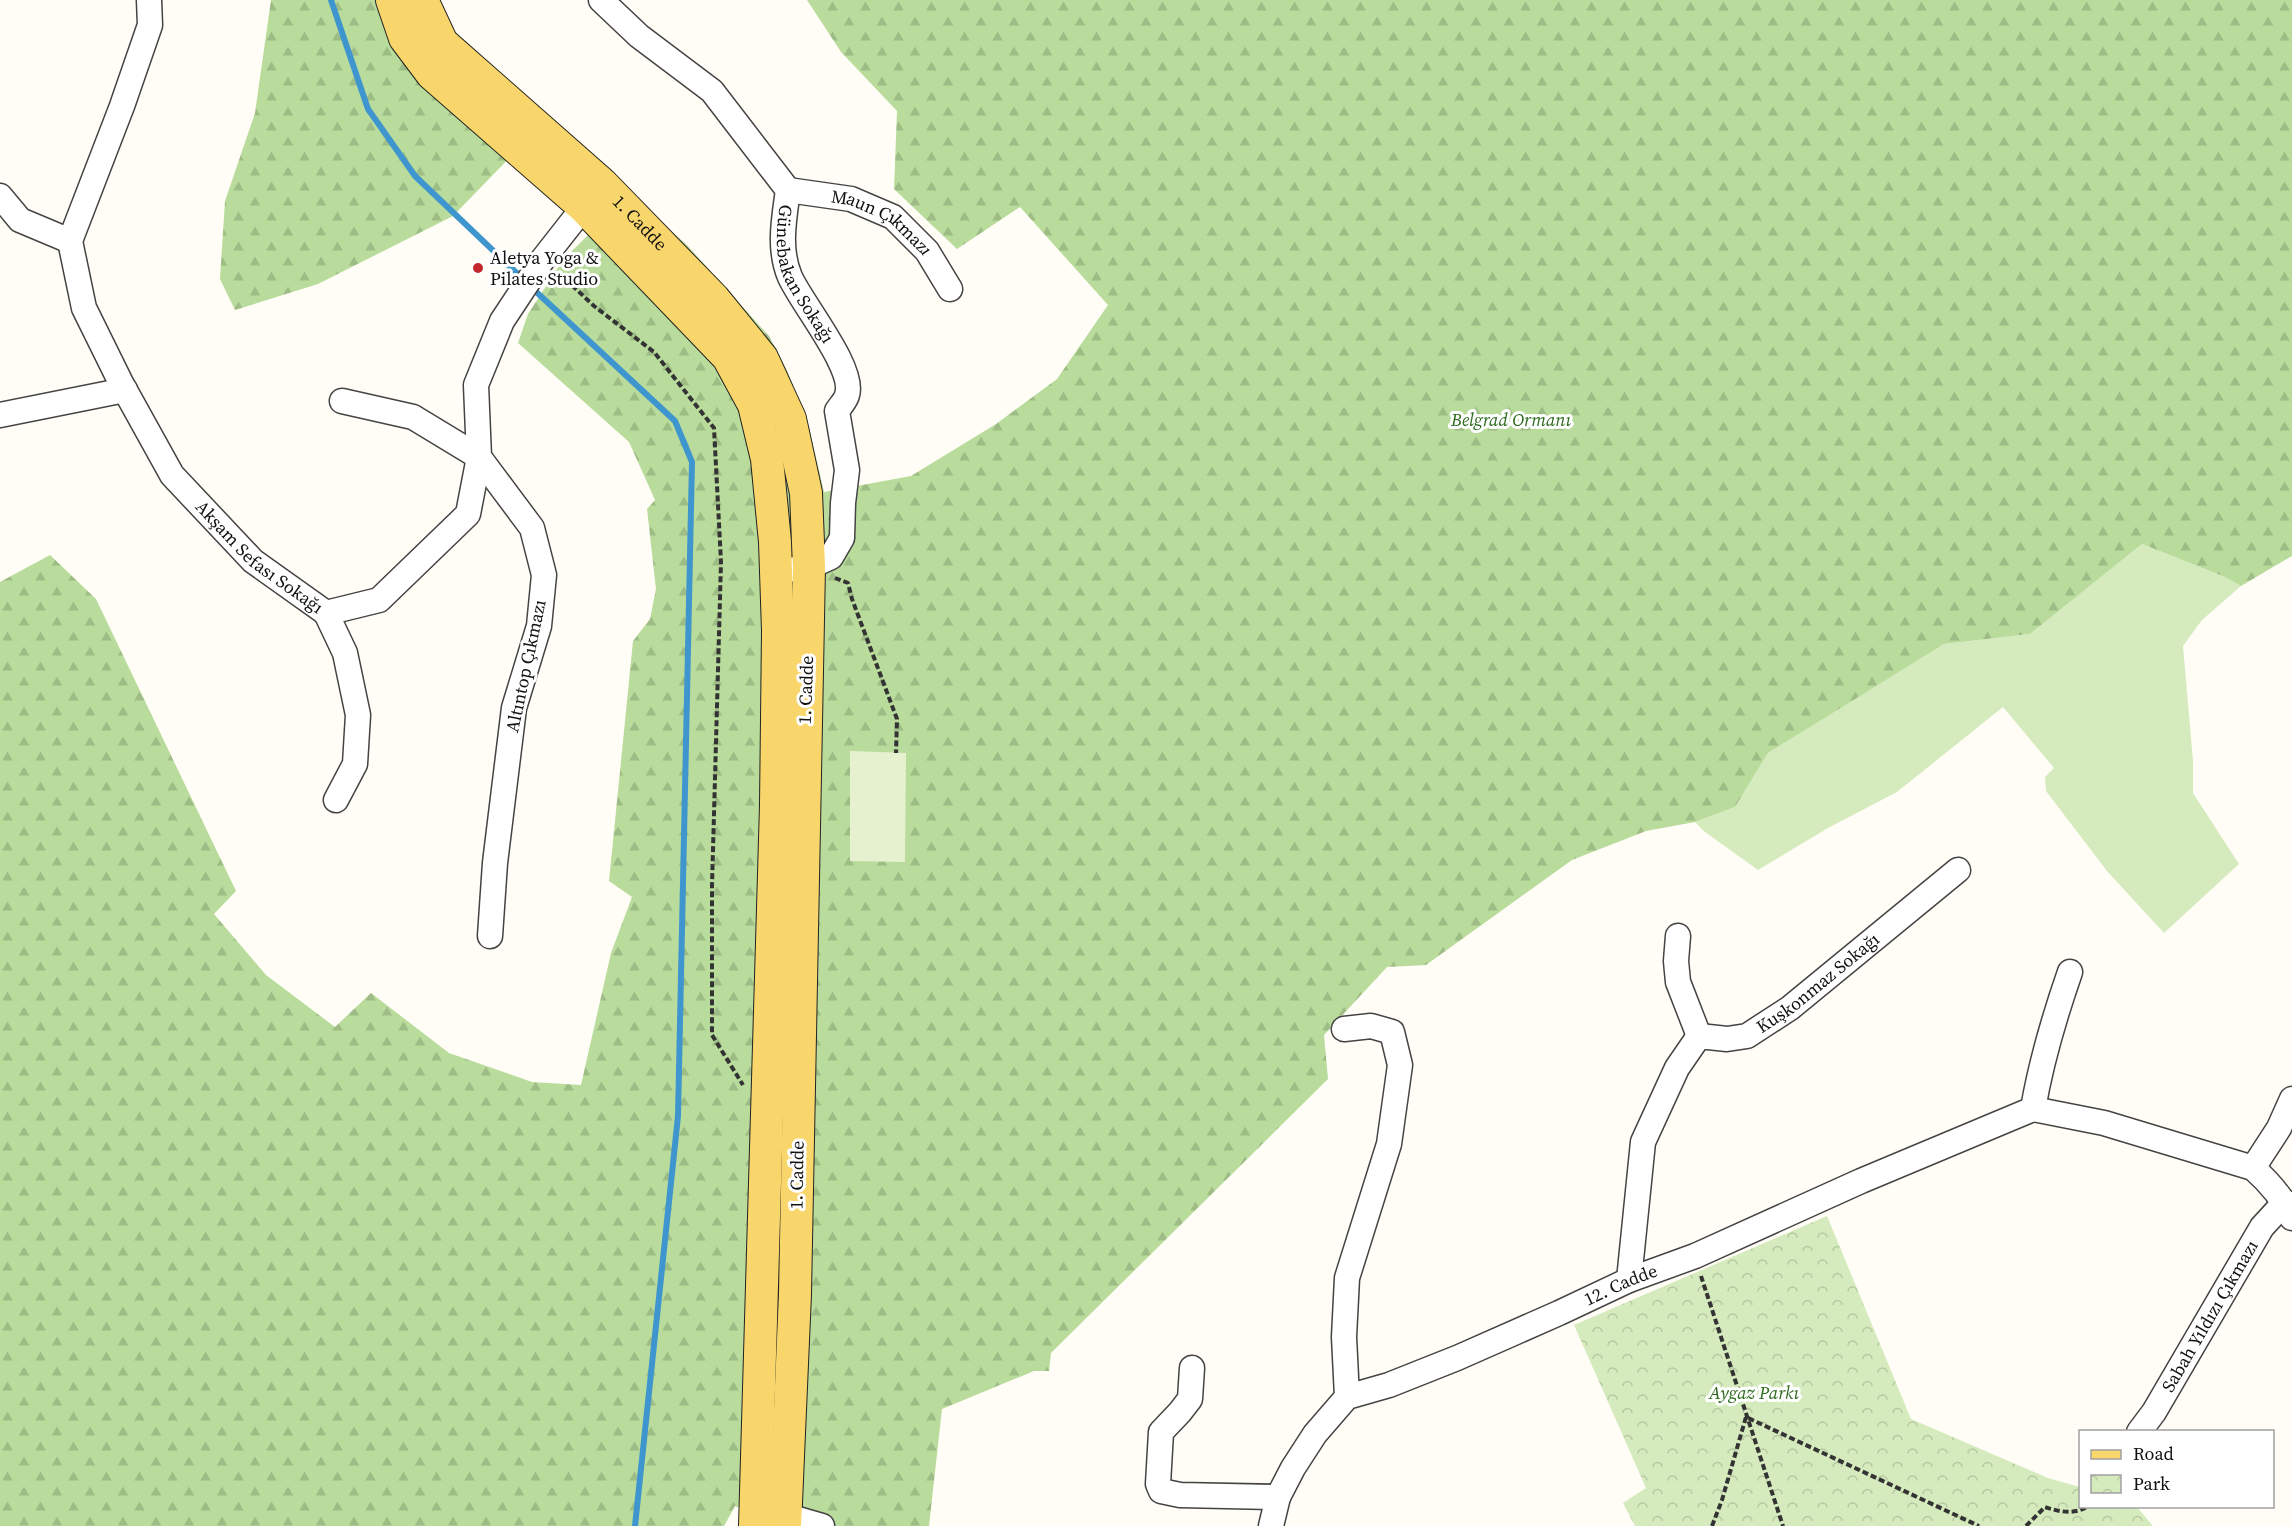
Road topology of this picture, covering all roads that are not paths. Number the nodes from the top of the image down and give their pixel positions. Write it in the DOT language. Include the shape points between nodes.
graph roads {
  1 [pos="149,0"];
  2 [pos="392,0"];
  3 [pos="422,0"];
  4 [pos="601,0"];
  5 [pos="788,190"];
  6 [pos="0,196"];
  7 [pos="593,196"];
  8 [pos="70,242"];
  9 [pos="950,290"];
  10 [pos="125,390"];
  11 [pos="342,401"];
  12 [pos="0,415"];
  13 [pos="479,457"];
  14 [pos="820,562"];
  15 [pos="776,572"];
  16 [pos="326,613"];
  17 [pos="336,800"];
  18 [pos="1958,870"];
  19 [pos="490,936"];
  20 [pos="1678,936"];
  21 [pos="2070,972"];
  22 [pos="1344,1029"];
  23 [pos="1699,1036"];
  24 [pos="2292,1099"];
  25 [pos="2033,1109"];
  26 [pos="2253,1168"];
  27 [pos="2289,1210"];
  28 [pos="1629,1280"];
  29 [pos="1192,1368"];
  30 [pos="1347,1397"];
  31 [pos="2140,1430"];
  32 [pos="1278,1497"];
  33 [pos="755,1516"];
  34 [pos="786,1520"];
  35 [pos="822,1526"];
  36 [pos="1271,1526"];
  1 -- 8 [label="street" via="150,25"];
  2 -- 7 [label="main road, 1. Cadde" via="405,38 432,74"];
  3 -- 7 [label="main road, 1. Cadde" via="442,43"];
  4 -- 5 [label="street, Günebakan Sokağı" via="639,36 712,91"];
  5 -- 9 [label="street, Maun Çıkmazı" via="851,200 893,217 927,251"];
  5 -- 14 [label="street, Günebakan Sokağı" via="782,236 789,275 847,376 848,395 837,411 848,470 842,538"];
  6 -- 8 [label="street" via="20,220"];
  7 -- 13 [label="street, Akşam Sefası Sokağı" via="538,265 502,321 476,385"];
  7 -- 14 [label="main road, 1. Cadde" via="714,299 762,358 790,419"];
  7 -- 15 [label="main road, 1. Cadde" via="728,357 754,405 767,459"];
  8 -- 10 [label="street, Akşam Sefası Sokağı" via="84,308"];
  10 -- 12 [label="street"];
  10 -- 16 [label="street, Akşam Sefası Sokağı" via="172,475 253,561"];
  11 -- 13 [label="street, Altıntop Çıkmazı" via="414,417"];
  13 -- 16 [label="street, Akşam Sefası Sokağı" via="468,514 379,600"];
  13 -- 19 [label="street, Altıntop Çıkmazı" via="532,528 544,575 539,626 514,708"];
  14 -- 15 [label="street"];
  14 -- 34 [label="main road, 1. Cadde" via="804,751 795,1293"];
  15 -- 33 [label="main road, 1. Cadde" via="776,805"];
  16 -- 17 [label="street" via="345,652 358,715 355,764"];
  18 -- 23 [label="street, Kuşkonmaz Sokağı" via="1790,1008 1747,1036"];
  20 -- 23 [label="street" via="1678,982"];
  21 -- 25 [label="street" via="2044,1054"];
  22 -- 30 [label="street" via="1371,1026 1392,1032 1400,1065 1389,1144 1347,1278"];
  23 -- 28 [label="street" via="1677,1068 1643,1142"];
  24 -- 26 [label="street"];
  25 -- 26 [label="street" via="2104,1124"];
  25 -- 28 [label="street, 12. Cadde" via="1695,1256"];
  26 -- 27 [label="street"];
  27 -- 31 [label="street, Sabah Yıldızı Çıkmazı" via="2262,1227"];
  28 -- 30 [label="street, 12. Cadde" via="1457,1358"];
  29 -- 32 [label="street" via="1190,1399 1161,1432 1161,1491 1180,1495"];
  30 -- 32 [label="street" via="1315,1434"];
  32 -- 36 [label="street"];
  33 -- 34 [label="street"];
  34 -- 35 [label="street"];
}
